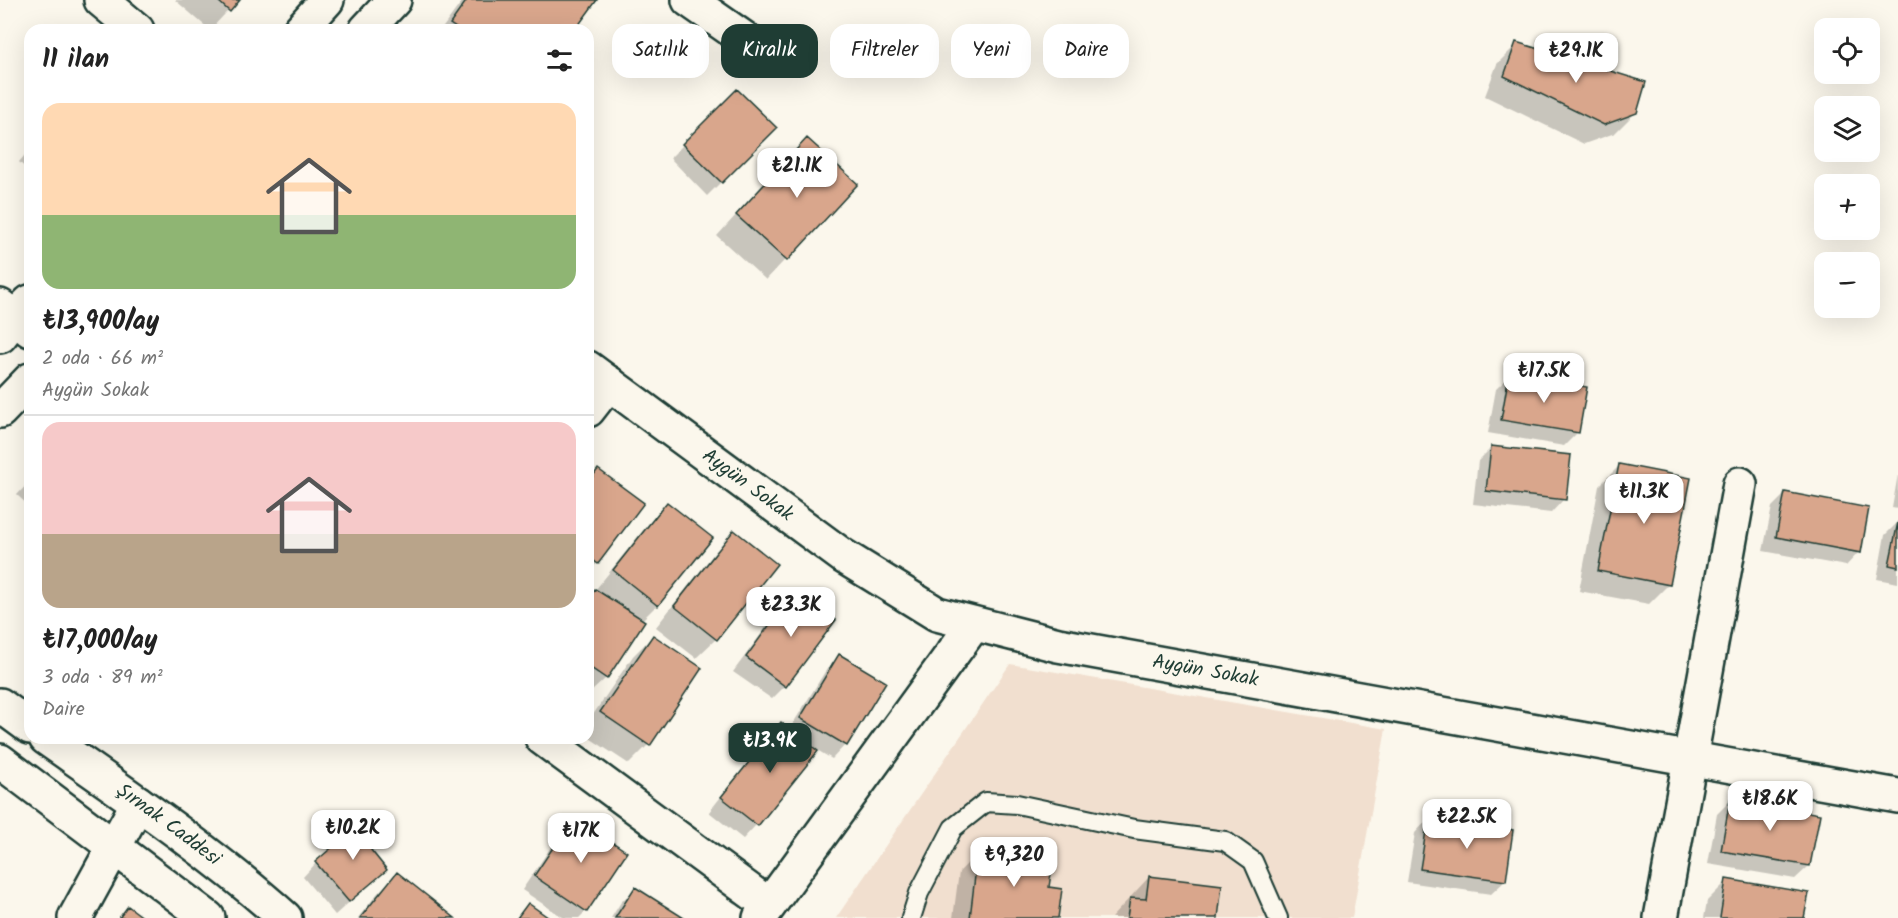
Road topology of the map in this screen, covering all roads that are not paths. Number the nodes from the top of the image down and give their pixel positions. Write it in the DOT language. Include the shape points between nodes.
graph roads {
  1 [pos="101,0"];
  2 [pos="327,0"];
  3 [pos="394,0"];
  4 [pos="689,0"];
  5 [pos="130,24"];
  6 [pos="305,24"];
  7 [pos="372,24"];
  8 [pos="723,24"];
  9 [pos="598,375"];
  10 [pos="24,386"];
  11 [pos="0,411"];
  12 [pos="1740,484"];
  13 [pos="974,624"];
  14 [pos="0,705"];
  15 [pos="24,722"];
  16 [pos="54,744"];
  17 [pos="550,744"];
  18 [pos="1689,758"];
  19 [pos="0,761"];
  20 [pos="1898,796"];
  21 [pos="138,803"];
  22 [pos="115,847"];
  23 [pos="764,912"];
  24 [pos="75,918"];
  25 [pos="208,918"];
  26 [pos="285,918"];
  27 [pos="911,918"];
  28 [pos="1278,918"];
  29 [pos="1661,918"];
  1 -- 5 [label="street"];
  2 -- 6 [label="street"];
  3 -- 7 [label="street"];
  4 -- 8 [label="street"];
  9 -- 13 [label="street, Aygün Sokak" via="843,556 937,614"];
  10 -- 11 [label="street"];
  12 -- 18 [label="street"];
  13 -- 18 [label="street, Aygün Sokak" via="1058,645"];
  13 -- 23 [label="street"];
  14 -- 15 [label="street"];
  16 -- 21 [label="street, Şırnak Caddesi"];
  17 -- 23 [label="street"];
  18 -- 20 [label="street, Aygün Sokak"];
  18 -- 29 [label="street"];
  19 -- 22 [label="street"];
  21 -- 22 [label="street"];
  21 -- 26 [label="street, Şırnak Caddesi"];
  22 -- 24 [label="street"];
  22 -- 25 [label="street"];
  27 -- 28 [label="lane" via="919,893 953,828 986,802 1017,804 1134,829 1225,841 1253,861"];
}
